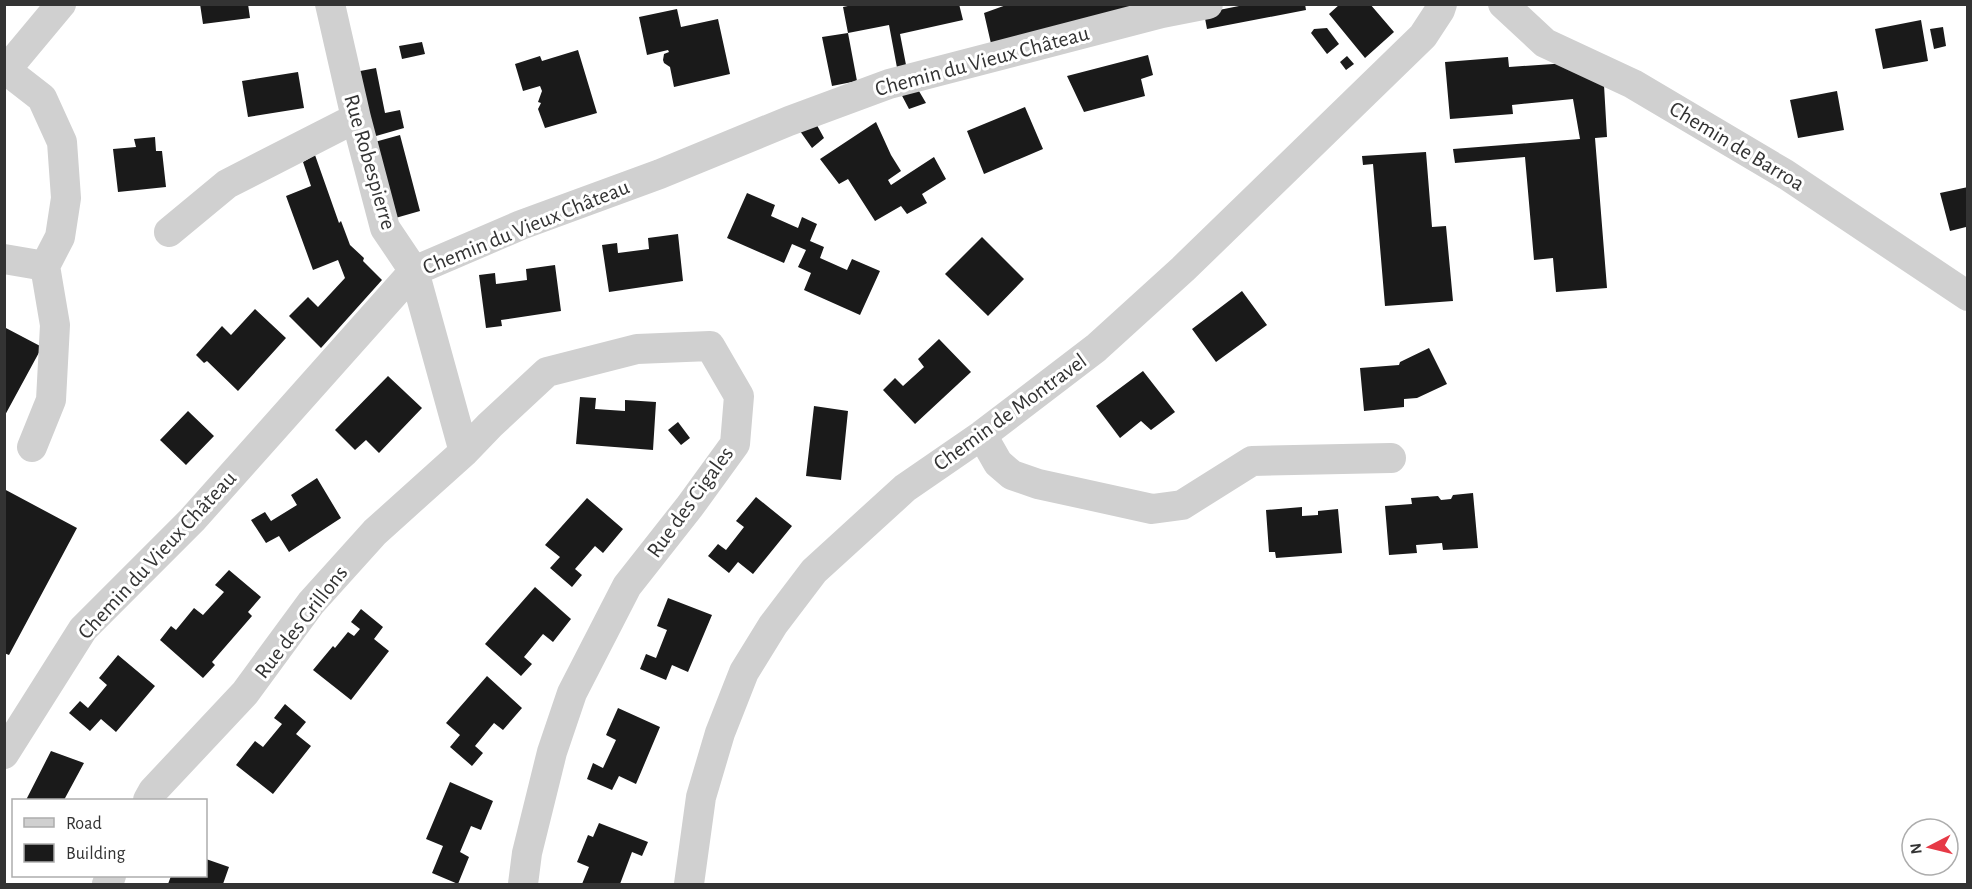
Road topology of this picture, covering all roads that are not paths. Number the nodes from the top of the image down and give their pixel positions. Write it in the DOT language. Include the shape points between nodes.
graph roads {
  1 [pos="61,4"];
  2 [pos="330,4"];
  3 [pos="1208,4"];
  4 [pos="1442,4"];
  5 [pos="1503,4"];
  6 [pos="6,70"];
  7 [pos="356,118"];
  8 [pos="169,232"];
  9 [pos="4,259"];
  10 [pos="45,267"];
  11 [pos="414,271"];
  12 [pos="1968,297"];
  13 [pos="982,435"];
  14 [pos="32,447"];
  15 [pos="464,452"];
  16 [pos="1391,458"];
  17 [pos="4,753"];
  18 [pos="149,799"];
  19 [pos="523,885"];
  20 [pos="689,885"];
  1 -- 6 [label="street"];
  2 -- 7 [label="street, Rue Robespierre"];
  3 -- 11 [label="street, Chemin du Vieux Château" via="889,84 521,225"];
  4 -- 13 [label="street, Chemin de Montravel" via="1423,36 1184,269 1096,348"];
  5 -- 12 [label="street, Chemin de Barroa" via="1545,44 1633,84 1785,174"];
  6 -- 10 [label="street" via="42,98 62,142 66,198 60,237"];
  7 -- 8 [label="street" via="226,184"];
  7 -- 11 [label="street, Rue Robespierre" via="385,228"];
  9 -- 10 [label="street"];
  10 -- 14 [label="street" via="55,325 51,400"];
  11 -- 15 [label="street, Rue Robespierre"];
  11 -- 17 [label="street, Chemin du Vieux Château" via="192,520 83,629"];
  13 -- 16 [label="street" via="998,463 1012,475 1152,508 1182,505 1252,460"];
  13 -- 20 [label="street, Chemin de Montravel" via="905,488 814,571 773,625 744,672 720,734 701,797"];
  15 -- 18 [label="street, Rue des Grillons" via="375,532 311,603 245,693"];
  15 -- 19 [label="street, Rue des Cigales" via="547,372 637,349 710,346 740,396 735,444 627,586 572,693 552,752 527,852"];
}
